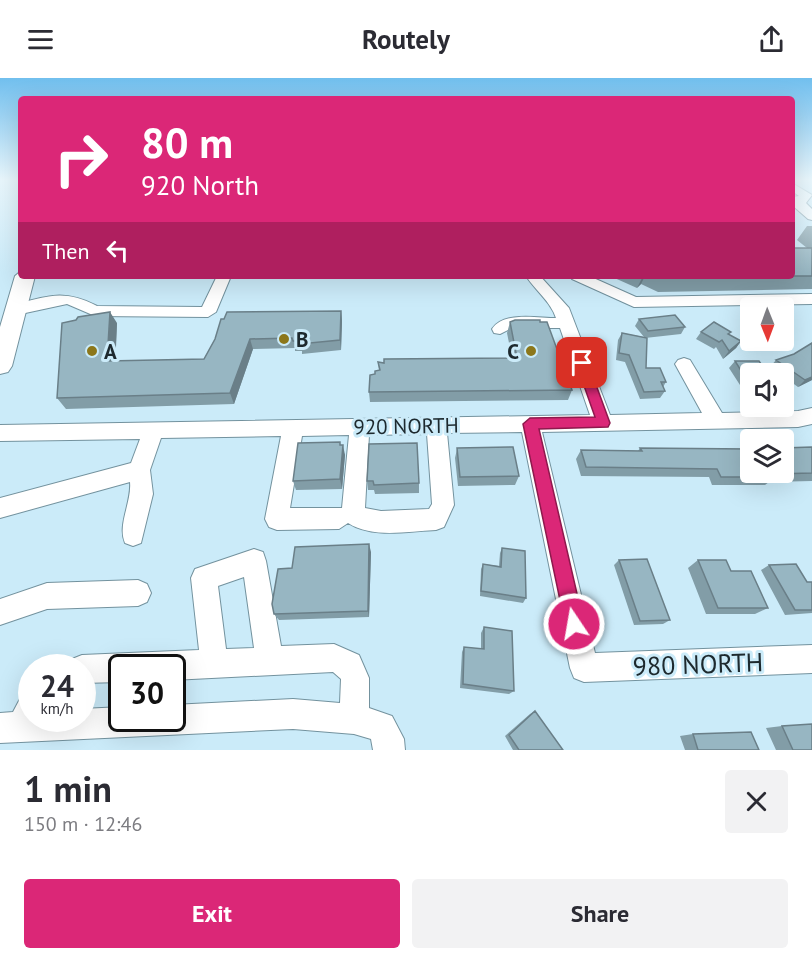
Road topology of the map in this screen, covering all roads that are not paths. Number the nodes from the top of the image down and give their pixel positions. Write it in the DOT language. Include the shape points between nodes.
graph roads {
  1 [pos="24,279"];
  2 [pos="223,279"];
  3 [pos="535,279"];
  4 [pos="583,279"];
  5 [pos="812,299"];
  6 [pos="16,310"];
  7 [pos="568,323"];
  8 [pos="500,329"];
  9 [pos="4,339"];
  10 [pos="684,364"];
  11 [pos="0,366"];
  12 [pos="812,416"];
  13 [pos="716,421"];
  14 [pos="603,423"];
  15 [pos="530,424"];
  16 [pos="436,425"];
  17 [pos="360,427"];
  18 [pos="293,428"];
  19 [pos="153,431"];
  20 [pos="0,433"];
  21 [pos="139,470"];
  22 [pos="0,508"];
  23 [pos="348,518"];
  24 [pos="133,535"];
  25 [pos="138,592"];
  26 [pos="0,612"];
  27 [pos="812,659"];
  28 [pos="270,661"];
  29 [pos="214,663"];
  30 [pos="186,665"];
  31 [pos="96,718"];
  32 [pos="354,719"];
  33 [pos="389,750"];
  1 -- 6 [label="main road"];
  2 -- 6 [label="street" via="208,312 95,311 80,302 66,300"];
  3 -- 7 [label="street" via="561,308"];
  4 -- 5 [label="street" via="634,303"];
  6 -- 9 [label="main road"];
  7 -- 8 [label="street" via="509,323"];
  7 -- 14 [label="street"];
  9 -- 11 [label="main road"];
  10 -- 13 [label="street"];
  12 -- 13 [label="street, 920 NORTH"];
  13 -- 14 [label="street, 920 NORTH"];
  14 -- 15 [label="street, 920 NORTH"];
  15 -- 16 [label="street, 920 NORTH"];
  15 -- 27 [label="street, 980 NORTH" via="584,668"];
  16 -- 17 [label="street, 920 NORTH"];
  16 -- 23 [label="street" via="442,505 436,519"];
  17 -- 18 [label="street, 920 NORTH"];
  17 -- 23 [label="street" via="354,511"];
  18 -- 19 [label="street, 920 NORTH"];
  18 -- 23 [label="street" via="277,519"];
  19 -- 20 [label="street, 920 NORTH"];
  19 -- 21 [label="street"];
  21 -- 22 [label="street"];
  21 -- 24 [label="street" via="142,494"];
  25 -- 26 [label="street" via="47,596"];
  28 -- 29 [label="street"];
  28 -- 29 [label="street" via="254,561 204,578"];
  28 -- 32 [label="street" via="334,658 349,664 355,678"];
  29 -- 30 [label="street"];
  31 -- 32 [label="street" via="293,714"];
  32 -- 33 [label="street" via="381,727 389,739"];
}
